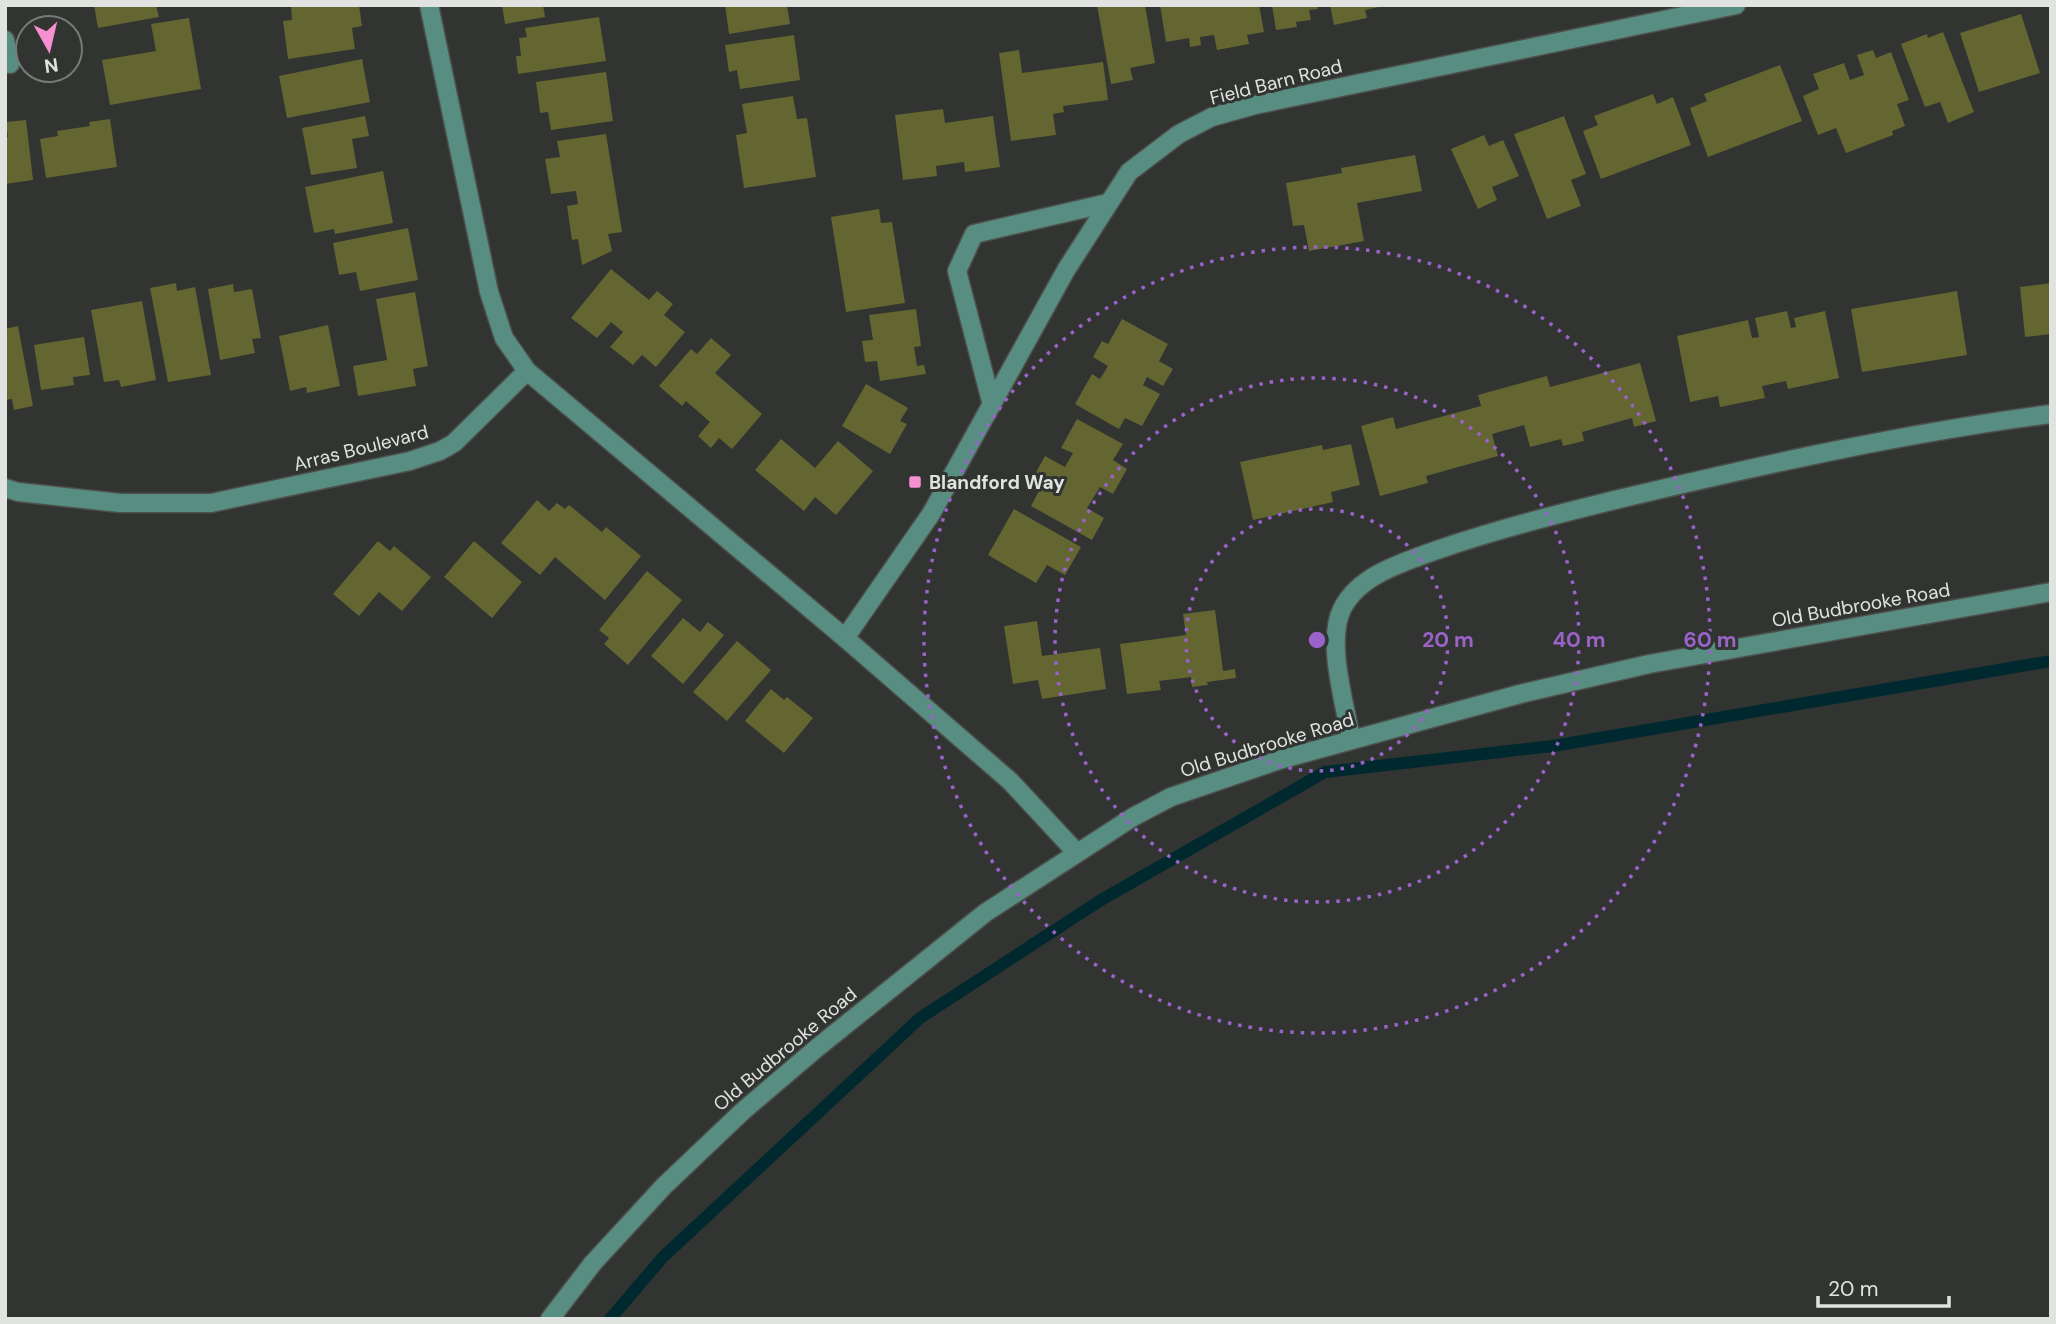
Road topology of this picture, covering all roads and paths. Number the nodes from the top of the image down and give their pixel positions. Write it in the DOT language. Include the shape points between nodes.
graph roads {
  1 [pos="429,5"];
  2 [pos="1736,5"];
  3 [pos="5,40"];
  4 [pos="10,64"];
  5 [pos="1108,203"];
  6 [pos="527,371"];
  7 [pos="992,405"];
  8 [pos="2051,414"];
  9 [pos="5,488"];
  10 [pos="2051,592"];
  11 [pos="845,638"];
  12 [pos="1352,739"];
  13 [pos="1077,853"];
  14 [pos="550,1319"];
  1 -- 6 [label="street" via="489,292 504,338"];
  2 -- 5 [label="street, Field Barn Road" via="1212,117 1153,152 1129,172"];
  3 -- 4 [label="street"];
  5 -- 7 [label="street, Field Barn Road"];
  5 -- 7 [label="street" via="974,234 957,271"];
  6 -- 9 [label="street, Arras Boulevard" via="454,443 410,461 211,503 120,503"];
  6 -- 11 [label="street"];
  7 -- 11 [label="street, Field Barn Road" via="931,514"];
  8 -- 12 [label="street" via="1858,444 1741,470 1530,521 1399,564 1353,593 1338,621 1337,654"];
  10 -- 12 [label="street, Old Budbrooke Road" via="1649,664"];
  11 -- 13 [label="street" via="1010,781"];
  12 -- 13 [label="street, Old Budbrooke Road" via="1171,797"];
  13 -- 14 [label="street, Old Budbrooke Road" via="985,913 744,1110 633,1218"];
}
